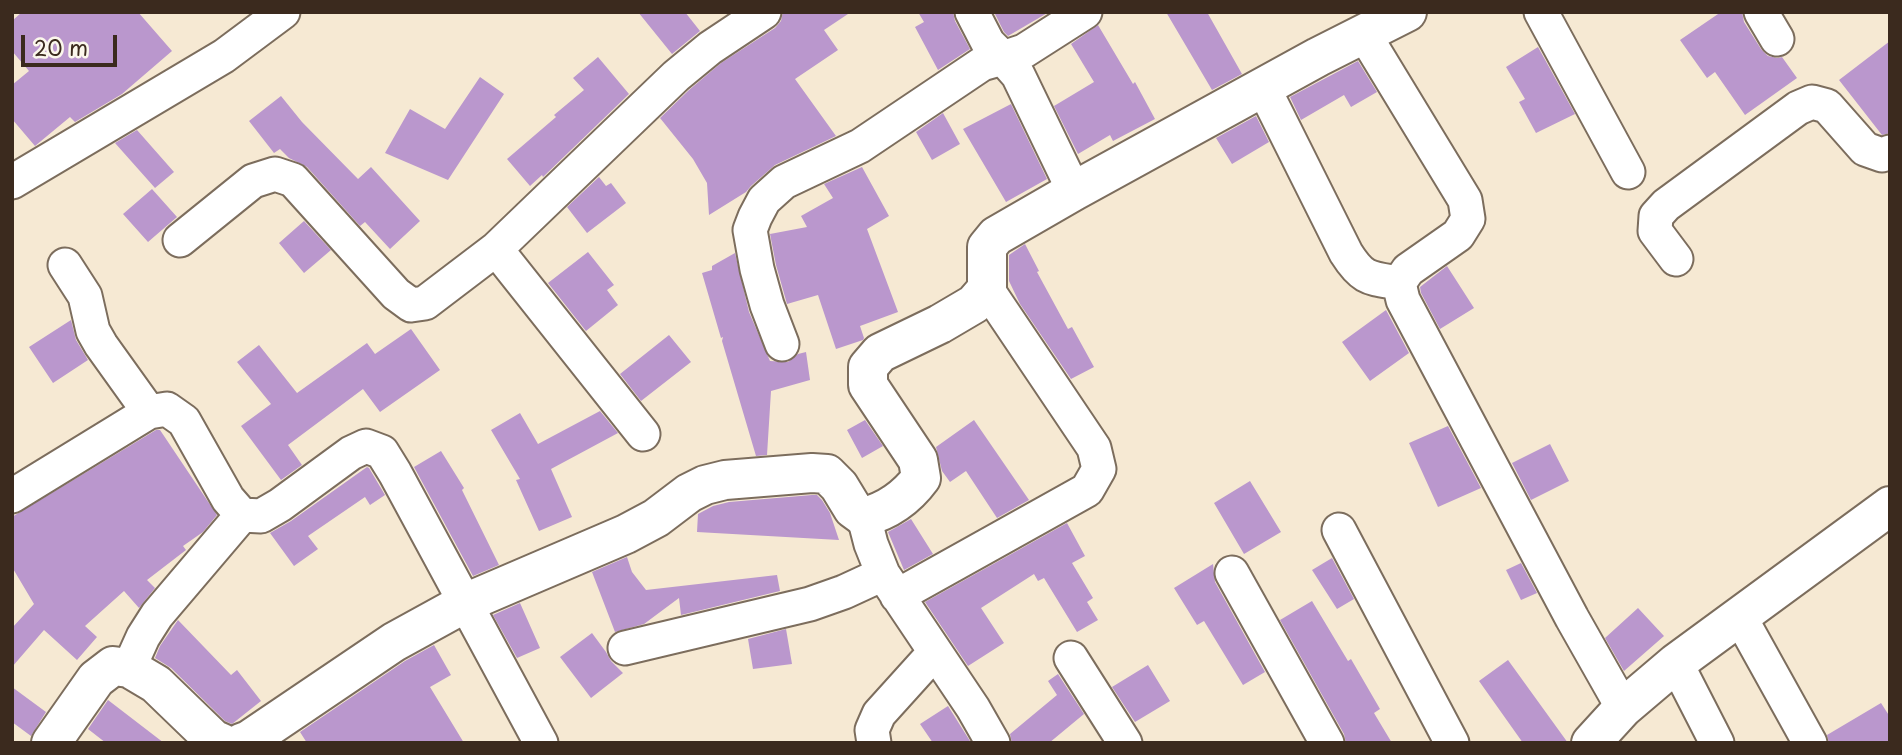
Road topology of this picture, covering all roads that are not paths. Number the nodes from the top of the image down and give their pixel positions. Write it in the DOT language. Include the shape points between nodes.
graph roads {
  1 [pos="283,12"];
  2 [pos="764,12"];
  3 [pos="972,12"];
  4 [pos="1085,12"];
  5 [pos="1407,12"];
  6 [pos="1541,12"];
  7 [pos="1364,34"];
  8 [pos="1003,58"];
  9 [pos="1263,87"];
  10 [pos="1890,152"];
  11 [pos="1628,172"];
  12 [pos="12,182"];
  13 [pos="1074,191"];
  14 [pos="180,240"];
  15 [pos="496,248"];
  16 [pos="1676,259"];
  17 [pos="65,265"];
  18 [pos="1399,283"];
  19 [pos="987,289"];
  20 [pos="782,344"];
  21 [pos="149,412"];
  22 [pos="643,434"];
  23 [pos="12,496"];
  24 [pos="242,515"];
  25 [pos="864,517"];
  26 [pos="1886,517"];
  27 [pos="1339,530"];
  28 [pos="1232,573"];
  29 [pos="890,585"];
  30 [pos="465,603"];
  31 [pos="1741,617"];
  32 [pos="625,648"];
  33 [pos="935,652"];
  34 [pos="1071,658"];
  35 [pos="1676,663"];
  36 [pos="129,668"];
  37 [pos="1623,708"];
  38 [pos="51,743"];
  39 [pos="222,743"];
  40 [pos="241,743"];
  41 [pos="541,743"];
  42 [pos="874,743"];
  43 [pos="993,743"];
  44 [pos="1125,743"];
  45 [pos="1327,743"];
  46 [pos="1452,743"];
  47 [pos="1591,743"];
  48 [pos="1717,743"];
  49 [pos="1810,743"];
  1 -- 12 [label="street" via="224,56"];
  2 -- 15 [label="street" via="676,76"];
  3 -- 8 [label="street" via="988,43"];
  4 -- 8 [label="street" via="1024,51"];
  5 -- 7 [label="street"];
  6 -- 11 [label="street"];
  7 -- 9 [label="street"];
  7 -- 18 [label="street" via="1465,200 1468,219 1458,234 1408,270"];
  8 -- 13 [label="street" via="1018,75"];
  8 -- 20 [label="street" via="982,64 860,146 784,182 764,200 750,230 766,305"];
  9 -- 13 [label="street"];
  9 -- 18 [label="street" via="1355,268 1367,277"];
  10 -- 16 [label="street" via="1882,155 1865,149 1827,106 1812,102 1798,108 1656,216 1654,231"];
  13 -- 19 [label="street" via="996,236 987,247"];
  14 -- 15 [label="street" via="253,181 275,174 293,180 411,305 425,303"];
  15 -- 22 [label="street"];
  17 -- 21 [label="street" via="85,296 101,345"];
  18 -- 37 [label="street" via="1403,300"];
  19 -- 25 [label="street" via="974,304 880,353 868,367 868,385 918,460 921,478 911,492"];
  19 -- 29 [label="street" via="1094,448 1099,470 1087,490"];
  21 -- 23 [label="street"];
  21 -- 24 [label="street" via="167,409 184,421 228,499"];
  24 -- 30 [label="street" via="261,516 366,446 382,452"];
  24 -- 36 [label="street" via="157,615"];
  25 -- 29 [label="street"];
  25 -- 30 [label="street" via="827,474 726,480 689,493 626,534"];
  26 -- 31 [label="street"];
  27 -- 46 [label="street"];
  28 -- 45 [label="street"];
  29 -- 32 [label="street" via="844,592"];
  29 -- 33 [label="street"];
  30 -- 40 [label="street" via="394,642"];
  30 -- 41 [label="street"];
  31 -- 35 [label="street"];
  31 -- 49 [label="street"];
  33 -- 42 [label="street" via="879,714 872,730"];
  33 -- 43 [label="street"];
  34 -- 44 [label="street"];
  35 -- 37 [label="street"];
  35 -- 48 [label="street"];
  36 -- 38 [label="street" via="113,666 96,679"];
  36 -- 39 [label="street" via="156,684"];
  37 -- 47 [label="street"];
}
